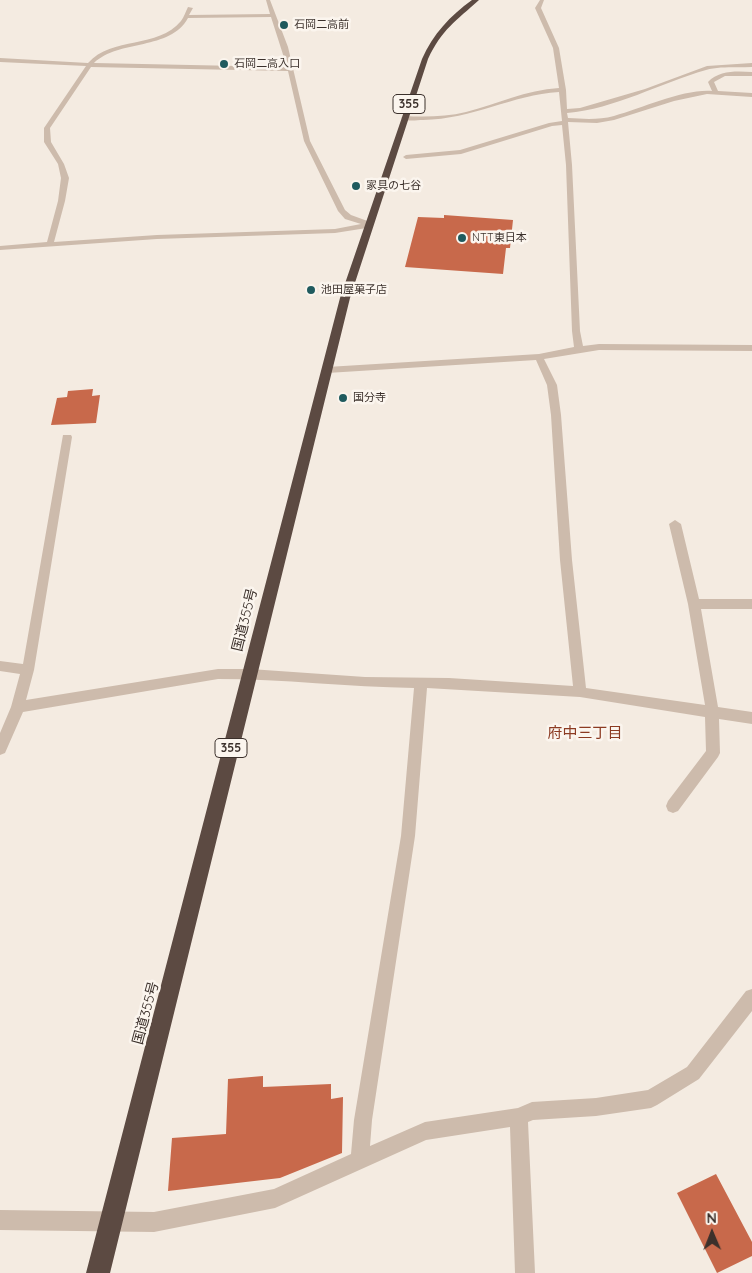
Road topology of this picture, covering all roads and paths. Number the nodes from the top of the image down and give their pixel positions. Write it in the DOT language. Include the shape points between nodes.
graph roads {
  1 [pos="268,0"];
  2 [pos="476,0"];
  3 [pos="542,0"];
  4 [pos="190,8"];
  5 [pos="274,15"];
  6 [pos="188,17"];
  7 [pos="0,60"];
  8 [pos="91,65"];
  9 [pos="752,65"];
  10 [pos="291,69"];
  11 [pos="752,74"];
  12 [pos="563,90"];
  13 [pos="716,92"];
  14 [pos="752,94"];
  15 [pos="565,111"];
  16 [pos="404,118"];
  17 [pos="565,122"];
  18 [pos="406,157"];
  19 [pos="370,225"];
  20 [pos="50,244"];
  21 [pos="0,248"];
  22 [pos="752,348"];
  23 [pos="579,349"];
  24 [pos="539,357"];
  25 [pos="327,370"];
  26 [pos="67,438"];
  27 [pos="675,524"];
  28 [pos="694,604"];
  29 [pos="752,604"];
  30 [pos="0,666"];
  31 [pos="28,670"];
  32 [pos="250,674"];
  33 [pos="422,683"];
  34 [pos="580,692"];
  35 [pos="18,707"];
  36 [pos="712,710"];
  37 [pos="752,718"];
  38 [pos="0,748"];
  39 [pos="673,806"];
  40 [pos="752,997"];
  41 [pos="519,1117"];
  42 [pos="360,1160"];
  43 [pos="0,1220"];
  44 [pos="110,1221"];
  45 [pos="98,1273"];
  46 [pos="525,1273"];
  1 -- 5 [label="street"];
  2 -- 16 [label="highway, 国道355号 / 355" via="441,29 415,84"];
  3 -- 12 [label="street" via="538,8 556,48"];
  4 -- 6 [label="street"];
  5 -- 6 [label="street"];
  5 -- 10 [label="street"];
  6 -- 8 [label="street" via="168,34 106,52 94,59"];
  7 -- 8 [label="street"];
  8 -- 10 [label="street"];
  8 -- 20 [label="street" via="47,128 45,138 61,162 65,180"];
  9 -- 15 [label="street" via="707,68 647,90 580,110"];
  10 -- 19 [label="street" via="307,141 336,204 348,217"];
  11 -- 13 [label="street" via="721,75 712,79"];
  12 -- 15 [label="street"];
  12 -- 16 [label="street" via="545,91 464,114"];
  13 -- 14 [label="street"];
  13 -- 17 [label="street" via="673,99 614,118"];
  15 -- 17 [label="street"];
  16 -- 19 [label="highway, 国道355号 / 355"];
  17 -- 18 [label="street" via="535,128 461,152"];
  17 -- 23 [label="street"];
  19 -- 20 [label="street" via="335,231"];
  19 -- 25 [label="highway, 国道355号 / 355" via="348,289"];
  20 -- 21 [label="street"];
  22 -- 23 [label="street"];
  23 -- 24 [label="street"];
  24 -- 25 [label="street"];
  24 -- 34 [label="street" via="552,385 556,415 566,560"];
  25 -- 32 [label="highway, 国道355号 / 355"];
  26 -- 31 [label="street"];
  27 -- 28 [label="street"];
  28 -- 29 [label="street"];
  28 -- 36 [label="street"];
  30 -- 31 [label="street"];
  31 -- 35 [label="street"];
  32 -- 33 [label="street"];
  32 -- 35 [label="street" via="218,674"];
  32 -- 44 [label="highway, 国道355号 / 355"];
  33 -- 34 [label="street"];
  33 -- 42 [label="street" via="408,836 363,1120"];
  34 -- 36 [label="street"];
  35 -- 38 [label="street"];
  36 -- 37 [label="street"];
  36 -- 39 [label="street" via="713,753"];
  40 -- 41 [label="street" via="693,1073 651,1099 532,1111"];
  41 -- 42 [label="street" via="425,1131"];
  41 -- 46 [label="street"];
  42 -- 44 [label="street" via="275,1198 154,1222"];
  43 -- 44 [label="street"];
  44 -- 45 [label="highway, 国道355号 / 355"];
}
